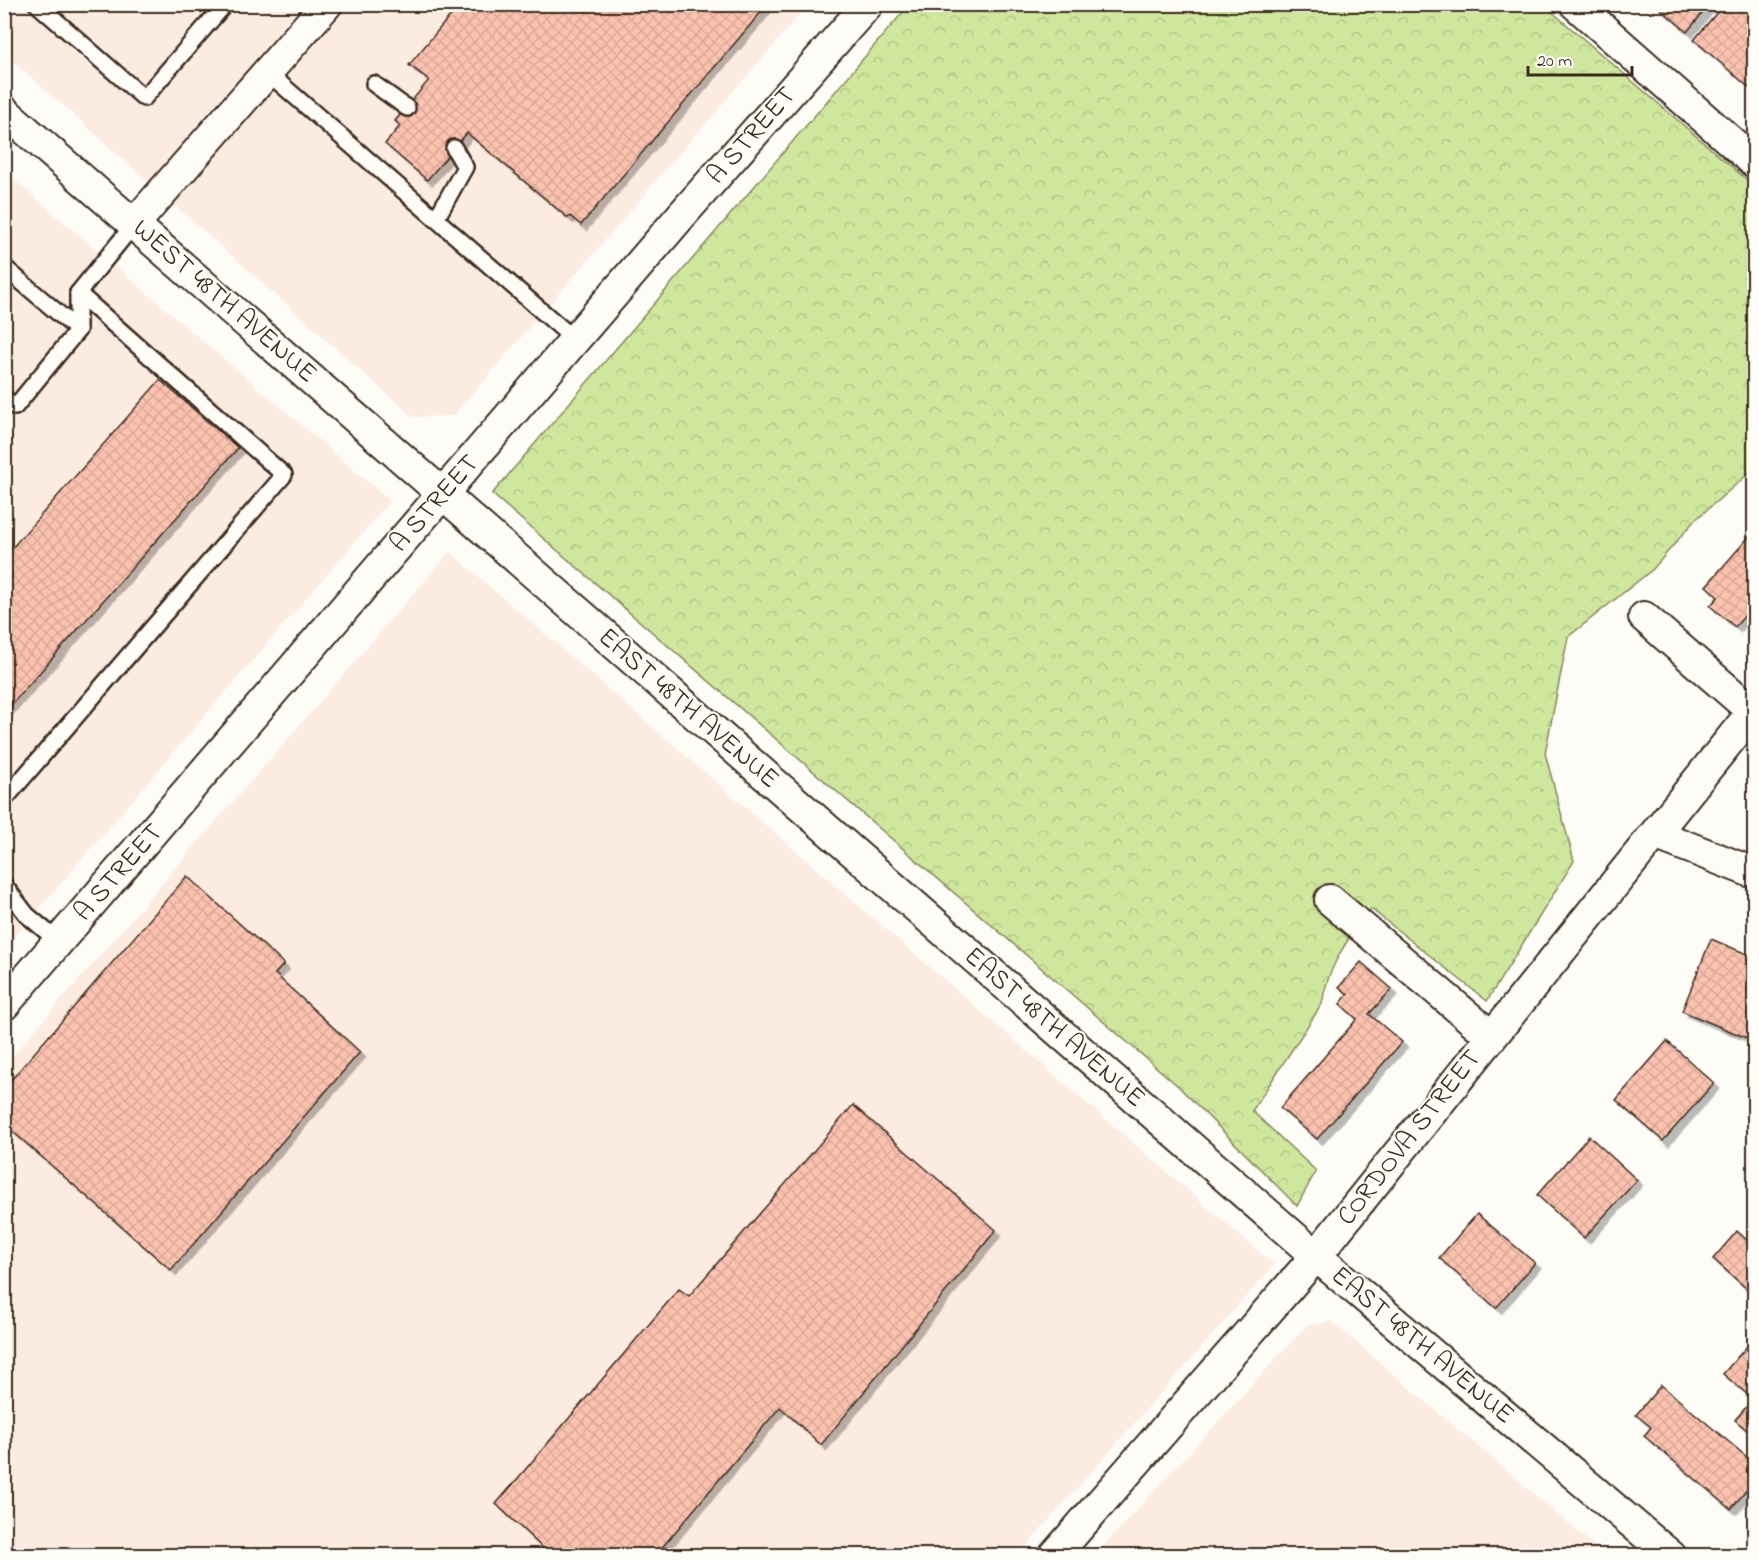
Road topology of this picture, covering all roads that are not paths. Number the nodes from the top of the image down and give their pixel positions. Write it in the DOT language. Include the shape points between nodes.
graph roads {
  1 [pos="37,4"];
  2 [pos="225,4"];
  3 [pos="868,4"];
  4 [pos="1575,4"];
  5 [pos="317,8"];
  6 [pos="267,72"];
  7 [pos="374,84"];
  8 [pos="407,108"];
  9 [pos="4,111"];
  10 [pos="454,148"];
  11 [pos="1755,162"];
  12 [pos="436,219"];
  13 [pos="135,223"];
  14 [pos="4,267"];
  15 [pos="78,293"];
  16 [pos="78,330"];
  17 [pos="575,340"];
  18 [pos="8,408"];
  19 [pos="443,495"];
  20 [pos="1644,617"];
  21 [pos="1754,711"];
  22 [pos="4,800"];
  23 [pos="1655,834"];
  24 [pos="1755,873"];
  25 [pos="4,885"];
  26 [pos="1330,900"];
  27 [pos="59,942"];
  28 [pos="4,1005"];
  29 [pos="1491,1036"];
  30 [pos="1316,1256"];
  31 [pos="1054,1556"];
  32 [pos="1671,1556"];
  1 -- 2 [label="lane" via="144,98"];
  3 -- 17 [label="street, A STREET"];
  4 -- 11 [label="street"];
  5 -- 6 [label="street"];
  6 -- 12 [label="lane"];
  6 -- 13 [label="street"];
  7 -- 8 [label="lane"];
  9 -- 13 [label="street, WEST 48TH AVENUE"];
  10 -- 12 [label="lane" via="465,167"];
  12 -- 17 [label="lane"];
  13 -- 15 [label="lane"];
  13 -- 19 [label="street, WEST 48TH AVENUE"];
  14 -- 16 [label="lane"];
  15 -- 16 [label="lane"];
  15 -- 22 [label="lane" via="285,475"];
  16 -- 18 [label="lane"];
  17 -- 19 [label="street, A STREET"];
  19 -- 27 [label="street, A STREET"];
  19 -- 30 [label="street, EAST 48TH AVENUE"];
  20 -- 21 [label="street"];
  21 -- 23 [label="street, CORDOVA STREET"];
  23 -- 24 [label="street"];
  23 -- 29 [label="street, CORDOVA STREET"];
  25 -- 27 [label="lane" via="27,915"];
  26 -- 29 [label="street"];
  27 -- 28 [label="street, A STREET"];
  29 -- 30 [label="street, CORDOVA STREET"];
  30 -- 31 [label="street, CORDOVA STREET"];
  30 -- 32 [label="street, EAST 48TH AVENUE"];
}
